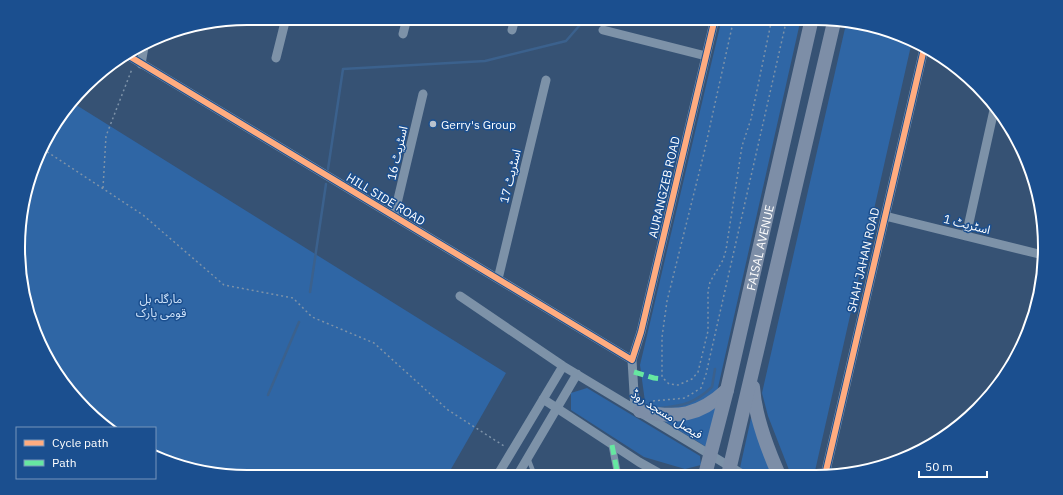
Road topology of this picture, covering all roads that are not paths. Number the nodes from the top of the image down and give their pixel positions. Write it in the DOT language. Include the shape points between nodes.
graph roads {
  1 [pos="284,25"];
  2 [pos="405,25"];
  3 [pos="513,25"];
  4 [pos="713,25"];
  5 [pos="810,25"];
  6 [pos="833,25"];
  7 [pos="512,30"];
  8 [pos="603,30"];
  9 [pos="403,34"];
  10 [pos="923,53"];
  11 [pos="706,56"];
  12 [pos="276,58"];
  13 [pos="135,60"];
  14 [pos="546,80"];
  15 [pos="423,94"];
  16 [pos="993,114"];
  17 [pos="394,216"];
  18 [pos="885,216"];
  19 [pos="966,236"];
  20 [pos="1038,254"];
  21 [pos="498,279"];
  22 [pos="460,296"];
  23 [pos="632,360"];
  24 [pos="563,366"];
  25 [pos="752,372"];
  26 [pos="577,374"];
  27 [pos="728,390"];
  28 [pos="543,399"];
  29 [pos="557,408"];
  30 [pos="637,410"];
  31 [pos="612,444"];
  32 [pos="712,456"];
  33 [pos="528,458"];
  34 [pos="501,470"];
  35 [pos="521,470"];
  36 [pos="532,470"];
  37 [pos="617,470"];
  38 [pos="654,470"];
  39 [pos="707,470"];
  40 [pos="728,470"];
  41 [pos="729,470"];
  42 [pos="777,470"];
  43 [pos="826,470"];
  1 -- 12 [label="street"];
  2 -- 9 [label="street"];
  3 -- 7 [label="street"];
  4 -- 11 [label="street, AURANGZEB ROAD"];
  5 -- 27 [label="main road, FAISAL AVENUE"];
  6 -- 25 [label="main road, FAISAL AVENUE"];
  8 -- 11 [label="street"];
  10 -- 18 [label="street, SHAH JAHAN ROAD"];
  11 -- 23 [label="street, AURANGZEB ROAD" via="641,332"];
  13 -- 17 [label="street, HILL SIDE ROAD"];
  14 -- 21 [label="street, اسٹریٹ 17"];
  15 -- 17 [label="street, اسٹریٹ 16"];
  16 -- 19 [label="street"];
  17 -- 21 [label="street, HILL SIDE ROAD"];
  18 -- 19 [label="street, اسٹریٹ 1"];
  18 -- 43 [label="street, SHAH JAHAN ROAD"];
  19 -- 20 [label="street, اسٹریٹ 1"];
  21 -- 23 [label="street, HILL SIDE ROAD"];
  22 -- 24 [label="street, فیصل مسجد روڈ"];
  23 -- 30 [label="street"];
  24 -- 26 [label="street, فیصل مسجد روڈ"];
  24 -- 28 [label="street"];
  25 -- 41 [label="main road, FAISAL AVENUE"];
  25 -- 42 [label="main road" via="754,403 767,448"];
  26 -- 29 [label="street"];
  26 -- 30 [label="street, فیصل مسجد روڈ"];
  27 -- 30 [label="main road" via="714,403 682,416 666,416"];
  27 -- 32 [label="main road, FAISAL AVENUE"];
  28 -- 29 [label="street"];
  28 -- 34 [label="street"];
  29 -- 31 [label="street"];
  29 -- 33 [label="street"];
  30 -- 32 [label="street, فیصل مسجد روڈ"];
  31 -- 37 [label="street"];
  31 -- 38 [label="street"];
  32 -- 39 [label="main road, FAISAL AVENUE"];
  32 -- 40 [label="street, فیصل مسجد روڈ"];
  33 -- 35 [label="street"];
  33 -- 36 [label="lane"];
}
